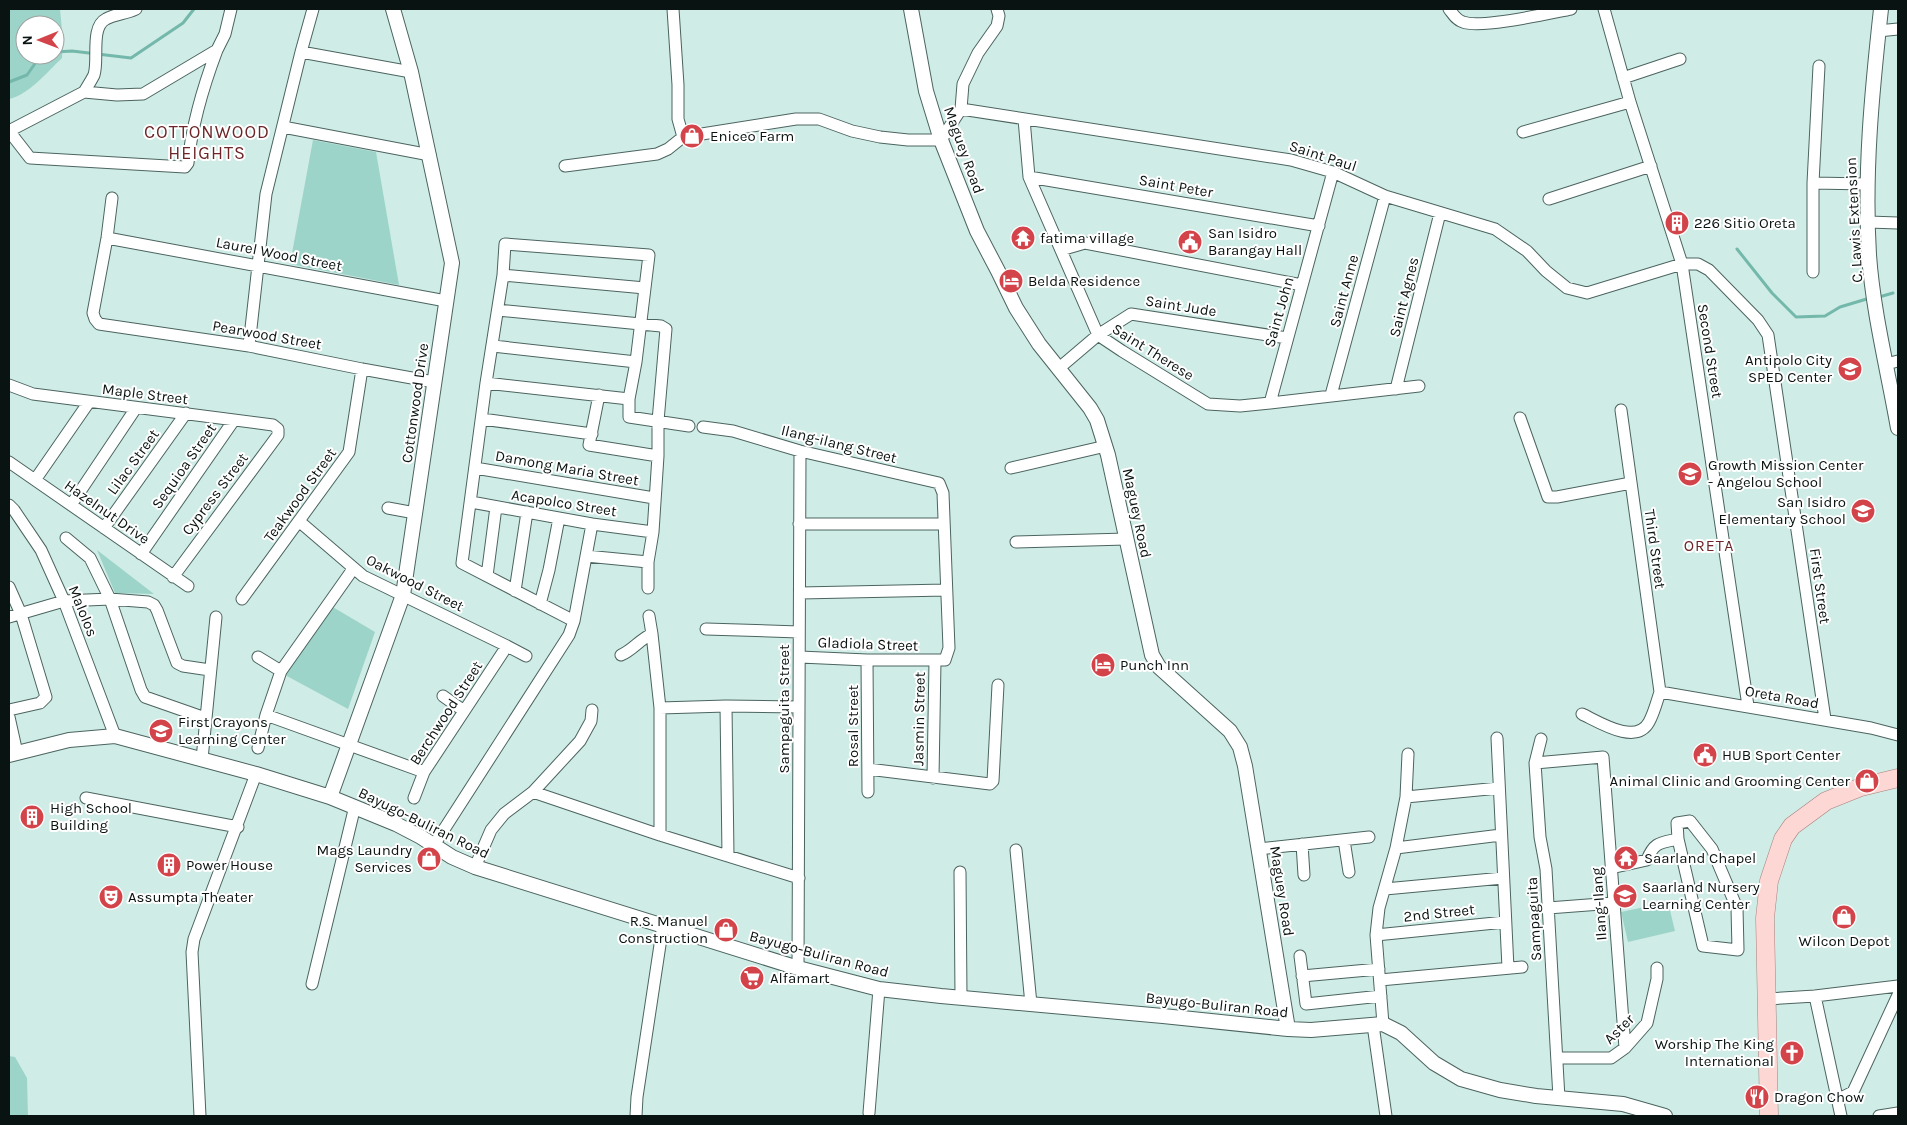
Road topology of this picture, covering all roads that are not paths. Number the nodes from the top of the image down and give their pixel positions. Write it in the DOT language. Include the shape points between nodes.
graph roads {
  1 [pos="136,9"];
  2 [pos="231,9"];
  3 [pos="313,9"];
  4 [pos="392,9"];
  5 [pos="673,9"];
  6 [pos="911,9"];
  7 [pos="997,9"];
  8 [pos="1449,9"];
  9 [pos="1572,9"];
  10 [pos="1604,9"];
  11 [pos="1881,9"];
  12 [pos="1898,29"];
  13 [pos="1878,31"];
  14 [pos="217,50"];
  15 [pos="301,52"];
  16 [pos="1680,59"];
  17 [pos="1819,66"];
  18 [pos="411,72"];
  19 [pos="1623,78"];
  20 [pos="84,92"];
  21 [pos="1630,102"];
  22 [pos="961,109"];
  23 [pos="1024,119"];
  24 [pos="283,127"];
  25 [pos="9,131"];
  26 [pos="1523,132"];
  27 [pos="682,137"];
  28 [pos="941,140"];
  29 [pos="430,155"];
  30 [pos="564,166"];
  31 [pos="1651,166"];
  32 [pos="1334,172"];
  33 [pos="1029,177"];
  34 [pos="1813,183"];
  35 [pos="1868,184"];
  36 [pos="1385,196"];
  37 [pos="112,198"];
  38 [pos="1549,199"];
  39 [pos="1440,213"];
  40 [pos="1868,222"];
  41 [pos="1898,223"];
  42 [pos="1318,226"];
  43 [pos="107,238"];
  44 [pos="1060,250"];
  45 [pos="1682,264"];
  46 [pos="258,265"];
  47 [pos="1813,272"];
  48 [pos="502,275"];
  49 [pos="1302,285"];
  50 [pos="645,288"];
  51 [pos="446,301"];
  52 [pos="498,310"];
  53 [pos="641,325"];
  54 [pos="1098,335"];
  55 [pos="1287,338"];
  56 [pos="249,346"];
  57 [pos="492,346"];
  58 [pos="636,362"];
  59 [pos="1892,363"];
  60 [pos="362,369"];
  61 [pos="1058,369"];
  62 [pos="434,382"];
  63 [pos="486,383"];
  64 [pos="9,385"];
  65 [pos="1419,386"];
  66 [pos="1396,388"];
  67 [pos="599,395"];
  68 [pos="1331,395"];
  69 [pos="630,399"];
  70 [pos="88,402"];
  71 [pos="1270,403"];
  72 [pos="136,408"];
  73 [pos="1621,410"];
  74 [pos="186,413"];
  75 [pos="482,418"];
  76 [pos="1520,418"];
  77 [pos="234,420"];
  78 [pos="658,421"];
  79 [pos="689,426"];
  80 [pos="703,427"];
  81 [pos="1898,428"];
  82 [pos="278,429"];
  83 [pos="592,434"];
  84 [pos="1106,446"];
  85 [pos="800,451"];
  86 [pos="658,456"];
  87 [pos="9,462"];
  88 [pos="475,468"];
  89 [pos="1011,468"];
  90 [pos="35,480"];
  91 [pos="1631,483"];
  92 [pos="654,498"];
  93 [pos="470,502"];
  94 [pos="9,505"];
  95 [pos="71,505"];
  96 [pos="496,507"];
  97 [pos="388,508"];
  98 [pos="527,512"];
  99 [pos="415,513"];
  100 [pos="559,518"];
  101 [pos="300,522"];
  102 [pos="592,524"];
  103 [pos="800,524"];
  104 [pos="944,524"];
  105 [pos="104,528"];
  106 [pos="653,532"];
  107 [pos="66,538"];
  108 [pos="1126,539"];
  109 [pos="1016,542"];
  110 [pos="141,554"];
  111 [pos="586,556"];
  112 [pos="648,562"];
  113 [pos="354,568"];
  114 [pos="487,576"];
  115 [pos="173,577"];
  116 [pos="188,586"];
  117 [pos="9,587"];
  118 [pos="648,588"];
  119 [pos="946,590"];
  120 [pos="515,591"];
  121 [pos="800,593"];
  122 [pos="403,595"];
  123 [pos="110,599"];
  124 [pos="242,599"];
  125 [pos="64,602"];
  126 [pos="540,604"];
  127 [pos="21,614"];
  128 [pos="649,616"];
  129 [pos="216,617"];
  130 [pos="9,618"];
  131 [pos="574,621"];
  132 [pos="706,630"];
  133 [pos="799,632"];
  134 [pos="652,634"];
  135 [pos="507,646"];
  136 [pos="621,655"];
  137 [pos="526,656"];
  138 [pos="258,657"];
  139 [pos="800,657"];
  140 [pos="867,660"];
  141 [pos="935,661"];
  142 [pos="210,670"];
  143 [pos="281,670"];
  144 [pos="998,685"];
  145 [pos="1660,692"];
  146 [pos="443,696"];
  147 [pos="726,706"];
  148 [pos="799,706"];
  149 [pos="1748,706"];
  150 [pos="660,708"];
  151 [pos="9,710"];
  152 [pos="592,710"];
  153 [pos="464,711"];
  154 [pos="1582,714"];
  155 [pos="266,715"];
  156 [pos="9,717"];
  157 [pos="205,718"];
  158 [pos="1825,719"];
  159 [pos="115,736"];
  160 [pos="1898,736"];
  161 [pos="1497,738"];
  162 [pos="1541,739"];
  163 [pos="349,744"];
  164 [pos="258,748"];
  165 [pos="13,754"];
  166 [pos="1408,754"];
  167 [pos="202,759"];
  168 [pos="1535,763"];
  169 [pos="868,769"];
  170 [pos="424,772"];
  171 [pos="256,774"];
  172 [pos="933,778"];
  173 [pos="1898,778"];
  174 [pos="1499,788"];
  175 [pos="533,792"];
  176 [pos="868,792"];
  177 [pos="330,797"];
  178 [pos="1406,797"];
  179 [pos="86,798"];
  180 [pos="414,798"];
  181 [pos="355,806"];
  182 [pos="238,827"];
  183 [pos="660,835"];
  184 [pos="1501,835"];
  185 [pos="1368,837"];
  186 [pos="1678,839"];
  187 [pos="1344,840"];
  188 [pos="1302,844"];
  189 [pos="434,845"];
  190 [pos="1396,848"];
  191 [pos="1259,849"];
  192 [pos="1016,850"];
  193 [pos="728,856"];
  194 [pos="475,867"];
  195 [pos="1611,868"];
  196 [pos="960,872"];
  197 [pos="1349,872"];
  198 [pos="1304,875"];
  199 [pos="799,878"];
  200 [pos="1502,878"];
  201 [pos="1386,889"];
  202 [pos="1614,903"];
  203 [pos="1548,908"];
  204 [pos="1505,922"];
  205 [pos="663,925"];
  206 [pos="1376,935"];
  207 [pos="1300,956"];
  208 [pos="1522,967"];
  209 [pos="798,968"];
  210 [pos="1508,968"];
  211 [pos="1657,968"];
  212 [pos="1379,974"];
  213 [pos="1302,976"];
  214 [pos="312,984"];
  215 [pos="1898,986"];
  216 [pos="879,989"];
  217 [pos="1898,995"];
  218 [pos="1381,996"];
  219 [pos="1816,996"];
  220 [pos="961,998"];
  221 [pos="1767,999"];
  222 [pos="1031,1004"];
  223 [pos="1378,1025"];
  224 [pos="1288,1029"];
  225 [pos="1625,1048"];
  226 [pos="1556,1058"];
  227 [pos="1559,1098"];
  228 [pos="1838,1100"];
  229 [pos="1898,1113"];
  230 [pos="869,1114"];
  231 [pos="200,1116"];
  232 [pos="636,1116"];
  233 [pos="1386,1116"];
  234 [pos="1665,1116"];
  235 [pos="1769,1116"];
  236 [pos="1842,1116"];
  237 [pos="1878,1116"];
  1 -- 20 [label="street" via="105,19 100,24 94,74"];
  2 -- 14 [label="street"];
  3 -- 15 [label="street"];
  4 -- 18 [label="street, Cottonwood Drive"];
  5 -- 27 [label="street" via="678,119"];
  6 -- 28 [label="street, Maguey Road" via="926,91"];
  7 -- 22 [label="street" via="997,26 978,53 963,84"];
  8 -- 9 [label="street" via="1458,20 1472,24"];
  10 -- 19 [label="street, Second Street"];
  11 -- 13 [label="street, C. Lawis Extension"];
  12 -- 13 [label="street"];
  13 -- 35 [label="street, C. Lawis Extension"];
  14 -- 20 [label="street" via="143,94 117,96"];
  14 -- 25 [label="street" via="206,78 185,167 30,158"];
  15 -- 18 [label="street"];
  15 -- 24 [label="street"];
  16 -- 19 [label="street"];
  17 -- 34 [label="street"];
  18 -- 29 [label="street, Cottonwood Drive"];
  19 -- 21 [label="street, Second Street"];
  20 -- 25 [label="street"];
  21 -- 26 [label="street"];
  21 -- 31 [label="street, Second Street"];
  22 -- 23 [label="street, Saint Paul"];
  22 -- 28 [label="street"];
  23 -- 32 [label="street, Saint Paul" via="1291,160"];
  23 -- 33 [label="street, Saint Therese"];
  24 -- 29 [label="street"];
  24 -- 46 [label="street" via="266,194"];
  27 -- 28 [label="street" via="796,119 819,120 880,137"];
  27 -- 30 [label="street" via="657,154"];
  28 -- 61 [label="street, Maguey Road" via="977,231 1016,308"];
  29 -- 51 [label="street, Cottonwood Drive" via="452,263"];
  31 -- 38 [label="street"];
  31 -- 45 [label="street, Second Street"];
  32 -- 36 [label="street, Saint Paul"];
  32 -- 42 [label="street, Saint John"];
  33 -- 42 [label="street, Saint Peter"];
  33 -- 44 [label="street, Saint Therese"];
  34 -- 35 [label="street"];
  34 -- 47 [label="street"];
  35 -- 40 [label="street, C. Lawis Extension"];
  36 -- 39 [label="street, Saint Paul"];
  36 -- 68 [label="street, Saint Anne"];
  37 -- 43 [label="street"];
  39 -- 45 [label="street, Saint Paul" via="1495,229 1527,251 1566,288 1587,293"];
  39 -- 66 [label="street, Saint Agnes"];
  40 -- 41 [label="street"];
  40 -- 59 [label="street, C. Lawis Extension" via="1877,307"];
  42 -- 49 [label="street, Saint John"];
  43 -- 46 [label="street, Laurel Wood Street"];
  43 -- 56 [label="street, Pearwood Street" via="93,313 99,324"];
  44 -- 49 [label="street" via="1085,243"];
  44 -- 54 [label="street, Saint Therese"];
  45 -- 149 [label="street, Second Street"];
  45 -- 158 [label="street, First Street" via="1698,264 1708,270 1758,320 1768,335"];
  46 -- 51 [label="street, Laurel Wood Street"];
  46 -- 56 [label="street"];
  48 -- 50 [label="street"];
  48 -- 50 [label="street" via="505,244 649,255"];
  48 -- 52 [label="street"];
  49 -- 55 [label="street, Saint John"];
  50 -- 53 [label="street"];
  51 -- 62 [label="street, Cottonwood Drive"];
  52 -- 53 [label="street"];
  52 -- 57 [label="street"];
  53 -- 58 [label="street"];
  53 -- 78 [label="street" via="662,326 667,332"];
  54 -- 55 [label="street, Saint Jude" via="1131,314"];
  54 -- 61 [label="street, Saint Jude"];
  54 -- 71 [label="street, Saint Therese" via="1208,404 1240,406"];
  55 -- 71 [label="street, Saint John"];
  56 -- 60 [label="street, Pearwood Street"];
  57 -- 58 [label="street"];
  57 -- 63 [label="street"];
  58 -- 69 [label="street"];
  59 -- 81 [label="street, C. Lawis Extension"];
  60 -- 62 [label="street, Pearwood Street"];
  60 -- 101 [label="street, Teakwood Street" via="349,452"];
  61 -- 84 [label="street, Maguey Road" via="1090,408"];
  62 -- 99 [label="street, Cottonwood Drive"];
  63 -- 67 [label="street"];
  63 -- 75 [label="street"];
  64 -- 70 [label="street, Maple Street" via="34,394"];
  65 -- 66 [label="street, Saint Therese"];
  66 -- 68 [label="street, Saint Therese"];
  67 -- 69 [label="street"];
  67 -- 83 [label="street"];
  68 -- 71 [label="street, Saint Therese"];
  69 -- 78 [label="street" via="629,417"];
  70 -- 72 [label="street, Maple Street"];
  70 -- 90 [label="street"];
  72 -- 74 [label="street, Maple Street"];
  72 -- 95 [label="street"];
  73 -- 91 [label="street, Third Street"];
  74 -- 77 [label="street, Maple Street"];
  74 -- 105 [label="street, Lilac Street"];
  75 -- 83 [label="street"];
  75 -- 88 [label="street"];
  76 -- 91 [label="street" via="1548,497"];
  77 -- 82 [label="street, Maple Street" via="273,424"];
  77 -- 110 [label="street, Sequioa Street"];
  78 -- 79 [label="street"];
  78 -- 86 [label="street"];
  80 -- 85 [label="street, Ilang-ilang Street" via="733,431"];
  82 -- 115 [label="street, Cypress Street" via="278,435"];
  83 -- 86 [label="street" via="590,446"];
  84 -- 89 [label="street"];
  84 -- 108 [label="street, Maguey Road"];
  85 -- 103 [label="street, Sampaguita Street"];
  85 -- 104 [label="street, Ilang-ilang Street" via="939,483 943,493"];
  86 -- 92 [label="street"];
  87 -- 90 [label="street, Hazelnut Drive"];
  88 -- 92 [label="street, Damong Maria Street"];
  88 -- 93 [label="street"];
  90 -- 95 [label="street, Hazelnut Drive"];
  91 -- 145 [label="street, Third Street"];
  92 -- 106 [label="street"];
  93 -- 96 [label="street, Acapolco Street"];
  93 -- 114 [label="street" via="462,563"];
  94 -- 125 [label="street, Malolos" via="41,550"];
  95 -- 105 [label="street, Hazelnut Drive"];
  96 -- 98 [label="street, Acapolco Street"];
  96 -- 114 [label="street"];
  97 -- 99 [label="street"];
  98 -- 100 [label="street, Acapolco Street"];
  98 -- 120 [label="street"];
  99 -- 122 [label="street, Cottonwood Drive"];
  100 -- 102 [label="street, Acapolco Street"];
  100 -- 126 [label="street"];
  101 -- 113 [label="street, Oakwood Street"];
  101 -- 124 [label="street, Teakwood Street"];
  102 -- 106 [label="street, Acapolco Street"];
  102 -- 111 [label="street"];
  103 -- 104 [label="street"];
  103 -- 121 [label="street, Sampaguita Street"];
  104 -- 119 [label="street"];
  105 -- 110 [label="street, Hazelnut Drive"];
  106 -- 112 [label="street"];
  107 -- 123 [label="street" via="90,558"];
  108 -- 109 [label="street"];
  108 -- 191 [label="street, Maguey Road" via="1148,644 1155,661 1230,731 1240,747"];
  110 -- 115 [label="street, Hazelnut Drive"];
  111 -- 112 [label="street"];
  111 -- 131 [label="street"];
  112 -- 118 [label="street"];
  113 -- 122 [label="street, Oakwood Street" via="363,576"];
  113 -- 143 [label="street"];
  114 -- 120 [label="street"];
  115 -- 116 [label="street, Hazelnut Drive"];
  117 -- 127 [label="street"];
  119 -- 121 [label="street"];
  119 -- 141 [label="street" via="948,654 945,660"];
  120 -- 126 [label="street"];
  121 -- 133 [label="street, Sampaguita Street"];
  122 -- 135 [label="street, Oakwood Street"];
  122 -- 163 [label="street, Cottonwood Drive"];
  123 -- 125 [label="street"];
  123 -- 142 [label="street" via="154,605 177,663"];
  123 -- 157 [label="street" via="145,697"];
  125 -- 127 [label="street"];
  125 -- 159 [label="street, Malolos"];
  126 -- 131 [label="street"];
  127 -- 130 [label="street"];
  127 -- 151 [label="street" via="46,697 40,703"];
  128 -- 134 [label="street"];
  129 -- 142 [label="street"];
  131 -- 189 [label="street" via="570,635"];
  132 -- 133 [label="street"];
  133 -- 139 [label="street, Sampaguita Street"];
  134 -- 136 [label="street"];
  134 -- 150 [label="street"];
  135 -- 137 [label="street, Oakwood Street"];
  135 -- 153 [label="street, Berchwood Street"];
  138 -- 143 [label="street"];
  139 -- 140 [label="street, Gladiola Street"];
  139 -- 148 [label="street, Sampaguita Street"];
  140 -- 141 [label="street, Gladiola Street"];
  140 -- 169 [label="street, Rosal Street"];
  141 -- 172 [label="street, Jasmin Street"];
  142 -- 157 [label="street"];
  143 -- 155 [label="street"];
  144 -- 172 [label="street" via="993,782"];
  145 -- 149 [label="street, Oreta Road"];
  145 -- 154 [label="street" via="1648,724 1634,733 1621,732"];
  146 -- 153 [label="street"];
  147 -- 148 [label="street"];
  147 -- 150 [label="street"];
  147 -- 193 [label="street"];
  148 -- 199 [label="street, Sampaguita Street"];
  149 -- 158 [label="street, Oreta Road"];
  150 -- 183 [label="street"];
  152 -- 175 [label="street" via="591,721 580,741"];
  153 -- 170 [label="street, Berchwood Street"];
  155 -- 163 [label="street"];
  155 -- 164 [label="street"];
  156 -- 165 [label="street"];
  157 -- 167 [label="street"];
  158 -- 160 [label="street, Oreta Road"];
  159 -- 165 [label="street, Bayugo-Buliran Road" via="69,740"];
  159 -- 167 [label="street, Bayugo-Buliran Road"];
  161 -- 174 [label="street"];
  162 -- 168 [label="street, Sampaguita"];
  163 -- 170 [label="street"];
  163 -- 177 [label="street, Cottonwood Drive"];
  166 -- 178 [label="street"];
  167 -- 171 [label="street, Bayugo-Buliran Road"];
  168 -- 195 [label="street, Ilang-Ilang" via="1603,757"];
  168 -- 203 [label="street, Sampaguita"];
  169 -- 172 [label="street"];
  169 -- 176 [label="street, Rosal Street"];
  170 -- 180 [label="street, Berchwood Street"];
  171 -- 177 [label="street, Bayugo-Buliran Road"];
  171 -- 182 [label="street"];
  173 -- 221 [label="main road" via="1861,787 1826,801 1792,826 1783,840 1769,881 1765,918"];
  174 -- 178 [label="street"];
  174 -- 184 [label="street"];
  175 -- 183 [label="street"];
  175 -- 194 [label="street" via="504,814 491,830"];
  177 -- 181 [label="street, Bayugo-Buliran Road"];
  178 -- 190 [label="street"];
  179 -- 182 [label="street"];
  181 -- 189 [label="street, Bayugo-Buliran Road"];
  181 -- 214 [label="street"];
  182 -- 231 [label="street" via="194,939 192,952"];
  183 -- 193 [label="street"];
  184 -- 190 [label="street"];
  184 -- 200 [label="street"];
  185 -- 187 [label="street"];
  186 -- 186 [label="street" via="1703,946 1738,950 1737,908 1712,849 1690,821 1677,823"];
  186 -- 195 [label="street" via="1657,844 1647,860"];
  187 -- 188 [label="street"];
  187 -- 197 [label="street"];
  188 -- 191 [label="street"];
  188 -- 198 [label="street"];
  189 -- 194 [label="street, Bayugo-Buliran Road"];
  190 -- 201 [label="street"];
  191 -- 224 [label="street, Maguey Road"];
  192 -- 222 [label="street"];
  193 -- 199 [label="street"];
  194 -- 205 [label="street, Bayugo-Buliran Road"];
  195 -- 202 [label="street, Ilang-Ilang"];
  196 -- 220 [label="street"];
  199 -- 209 [label="street, Sampaguita Street"];
  200 -- 201 [label="street"];
  200 -- 204 [label="street"];
  201 -- 206 [label="street" via="1379,908"];
  202 -- 203 [label="street"];
  202 -- 225 [label="street, Ilang-Ilang"];
  203 -- 226 [label="street, Sampaguita"];
  204 -- 206 [label="street, 2nd Street"];
  204 -- 210 [label="street"];
  205 -- 209 [label="street, Bayugo-Buliran Road"];
  205 -- 232 [label="street"];
  206 -- 212 [label="street"];
  207 -- 213 [label="street"];
  208 -- 210 [label="street"];
  209 -- 216 [label="street, Bayugo-Buliran Road"];
  210 -- 212 [label="street"];
  211 -- 225 [label="street, Aster" via="1658,979 1647,1023"];
  212 -- 213 [label="street"];
  212 -- 218 [label="street"];
  213 -- 218 [label="street" via="1306,1004"];
  215 -- 219 [label="street"];
  216 -- 220 [label="street, Bayugo-Buliran Road"];
  216 -- 230 [label="street"];
  217 -- 228 [label="street" via="1853,1092"];
  218 -- 223 [label="street"];
  219 -- 221 [label="street"];
  219 -- 228 [label="street"];
  220 -- 222 [label="street, Bayugo-Buliran Road"];
  221 -- 235 [label="main road"];
  222 -- 224 [label="street, Bayugo-Buliran Road"];
  223 -- 224 [label="street, Bayugo-Buliran Road"];
  223 -- 227 [label="street" via="1401,1033 1434,1063 1461,1079 1500,1090"];
  223 -- 233 [label="street"];
  225 -- 226 [label="street, Aster" via="1611,1058"];
  226 -- 227 [label="street, Sampaguita"];
  227 -- 234 [label="street" via="1623,1104"];
  228 -- 236 [label="street"];
  229 -- 237 [label="street"];
}
